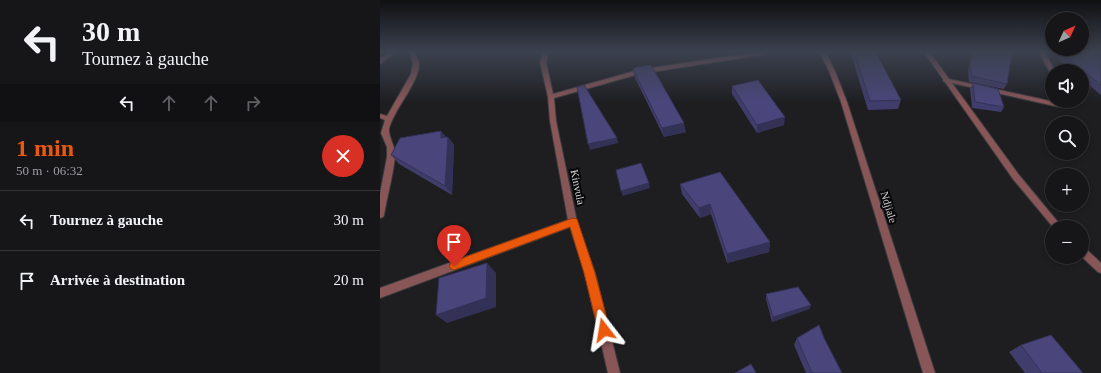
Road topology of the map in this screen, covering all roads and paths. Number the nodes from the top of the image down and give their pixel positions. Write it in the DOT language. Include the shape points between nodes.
graph roads {
  1 [pos="415,68"];
  2 [pos="544,68"];
  3 [pos="661,68"];
  4 [pos="830,68"];
  5 [pos="937,68"];
  6 [pos="945,80"];
  7 [pos="551,97"];
  8 [pos="1045,102"];
  9 [pos="380,116"];
  10 [pos="389,119"];
  11 [pos="380,215"];
  12 [pos="1052,220"];
  13 [pos="573,222"];
  14 [pos="1089,258"];
  15 [pos="1101,269"];
  16 [pos="380,293"];
  17 [pos="614,373"];
  18 [pos="929,373"];
  1 -- 10 [label="street"];
  2 -- 7 [label="street, Kinvula"];
  3 -- 7 [label="street" via="638,72"];
  4 -- 18 [label="street, Ndjiale" via="844,102"];
  5 -- 6 [label="street"];
  6 -- 8 [label="street"];
  6 -- 12 [label="street" via="1016,178"];
  7 -- 13 [label="street, Kinvula" via="553,121"];
  9 -- 10 [label="street"];
  10 -- 11 [label="street" via="385,133 391,147 391,157"];
  13 -- 16 [label="street"];
  13 -- 17 [label="street, Kinvula" via="590,273"];
  14 -- 15 [label="street"];
}
